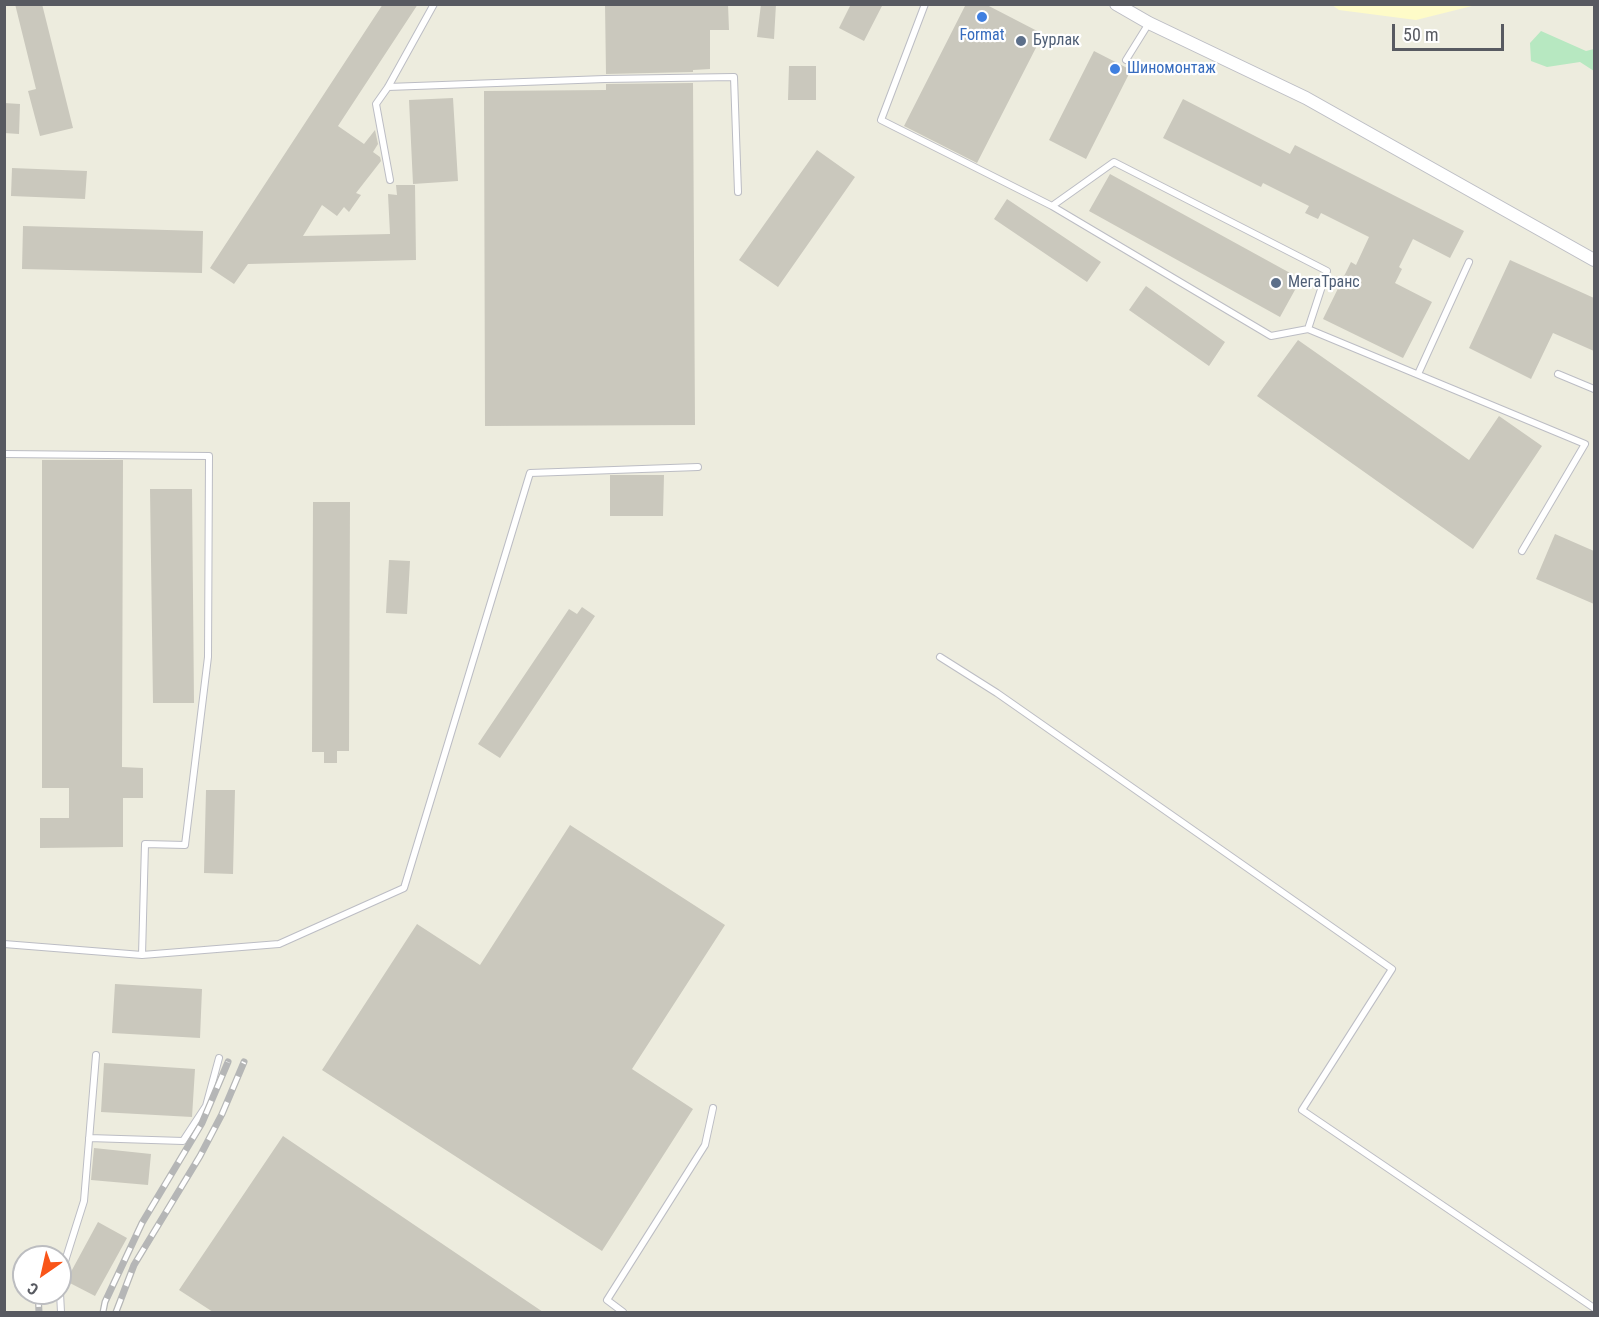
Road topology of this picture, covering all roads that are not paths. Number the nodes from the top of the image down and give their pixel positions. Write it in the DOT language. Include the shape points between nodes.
graph roads {
  1 [pos="434,4"];
  2 [pos="925,4"];
  3 [pos="1116,4"];
  4 [pos="1149,23"];
  5 [pos="1126,60"];
  6 [pos="388,87"];
  7 [pos="390,180"];
  8 [pos="738,192"];
  9 [pos="1052,206"];
  10 [pos="1594,260"];
  11 [pos="1469,262"];
  12 [pos="1308,329"];
  13 [pos="1418,374"];
  14 [pos="1558,374"];
  15 [pos="1594,389"];
  16 [pos="4,454"];
  17 [pos="698,467"];
  18 [pos="1522,551"];
  19 [pos="940,657"];
  20 [pos="4,944"];
  21 [pos="142,955"];
  22 [pos="96,1055"];
  23 [pos="219,1058"];
  24 [pos="713,1108"];
  25 [pos="89,1138"];
  26 [pos="70,1245"];
  27 [pos="1594,1308"];
  28 [pos="623,1312"];
  1 -- 6 [label="lane"];
  2 -- 9 [label="lane" via="881,120"];
  3 -- 4 [label="street"];
  4 -- 5 [label="lane"];
  4 -- 10 [label="street" via="1306,98"];
  6 -- 7 [label="lane" via="376,104"];
  6 -- 8 [label="lane" via="734,77"];
  9 -- 12 [label="lane" via="1270,336"];
  9 -- 12 [label="lane" via="1114,162 1327,271"];
  11 -- 13 [label="lane"];
  12 -- 13 [label="lane"];
  13 -- 18 [label="lane" via="1585,444"];
  14 -- 15 [label="lane"];
  16 -- 21 [label="lane" via="209,456 208,657 185,845 145,844"];
  17 -- 21 [label="lane" via="530,473 404,888 279,944"];
  19 -- 27 [label="lane" via="1392,969 1302,1110"];
  20 -- 21 [label="lane"];
  22 -- 25 [label="lane"];
  23 -- 25 [label="lane" via="206,1106 183,1141"];
  24 -- 28 [label="lane" via="705,1145 607,1300"];
  25 -- 26 [label="lane" via="84,1201"];
}
